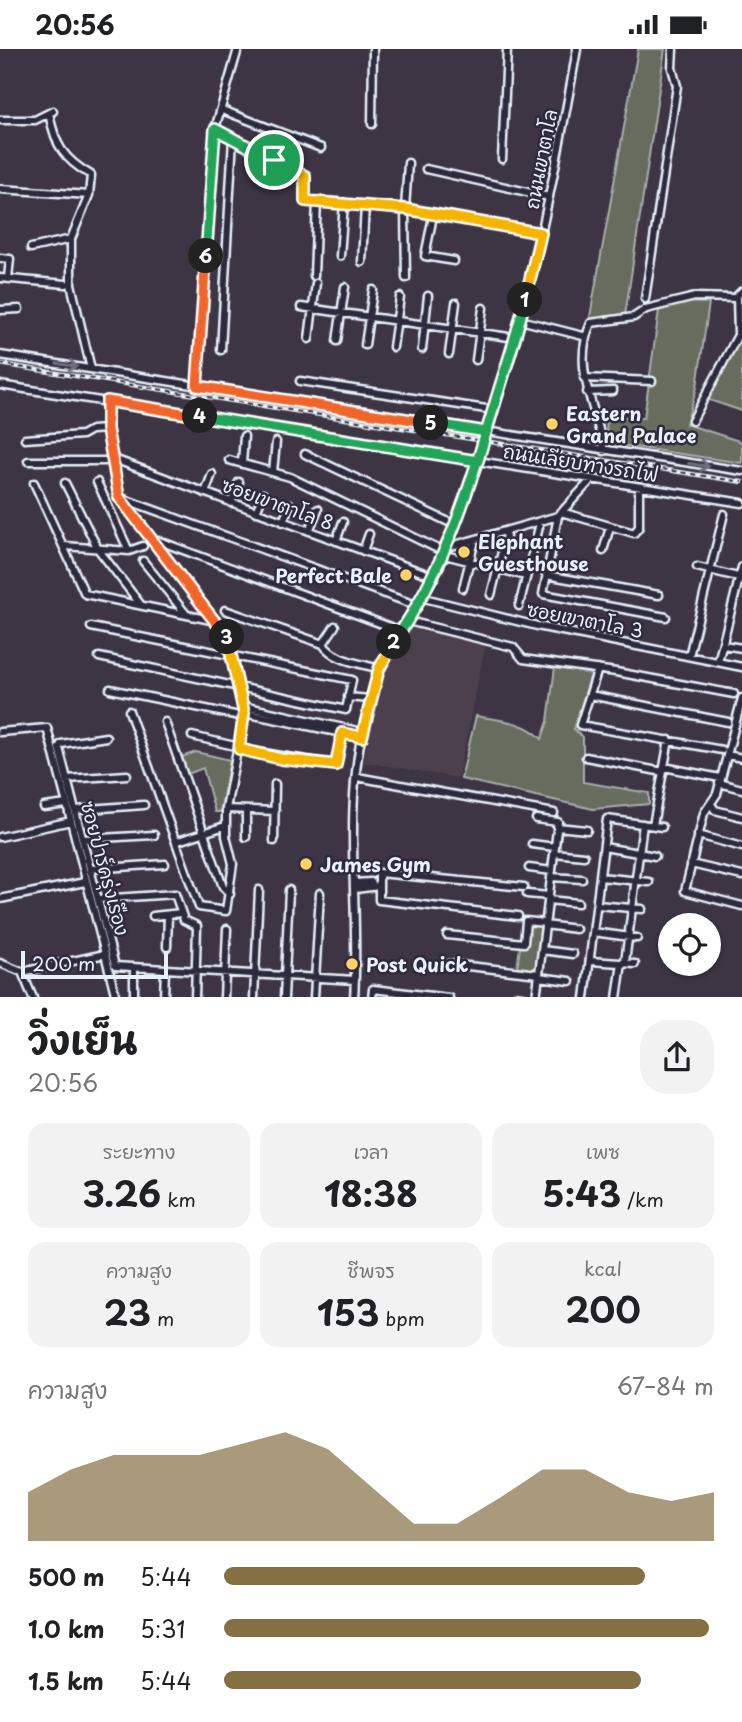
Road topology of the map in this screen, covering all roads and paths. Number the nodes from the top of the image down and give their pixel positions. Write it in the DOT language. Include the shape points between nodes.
graph roads {
  1 [pos="238,49"];
  2 [pos="373,49"];
  3 [pos="507,49"];
  4 [pos="577,49"];
  5 [pos="673,49"];
  6 [pos="222,110"];
  7 [pos="0,120"];
  8 [pos="372,124"];
  9 [pos="215,129"];
  10 [pos="233,138"];
  11 [pos="321,148"];
  12 [pos="502,159"];
  13 [pos="408,163"];
  14 [pos="426,169"];
  15 [pos="0,190"];
  16 [pos="89,195"];
  17 [pos="549,197"];
  18 [pos="317,201"];
  19 [pos="344,203"];
  20 [pos="365,205"];
  21 [pos="405,209"];
  22 [pos="433,216"];
  23 [pos="541,233"];
  24 [pos="71,239"];
  25 [pos="31,248"];
  26 [pos="340,256"];
  27 [pos="0,258"];
  28 [pos="454,261"];
  29 [pos="362,262"];
  30 [pos="0,278"];
  31 [pos="9,278"];
  32 [pos="406,278"];
  33 [pos="66,284"];
  34 [pos="345,286"];
  35 [pos="373,289"];
  36 [pos="740,295"];
  37 [pos="428,296"];
  38 [pos="400,297"];
  39 [pos="645,299"];
  40 [pos="456,303"];
  41 [pos="301,307"];
  42 [pos="313,308"];
  43 [pos="483,308"];
  44 [pos="19,309"];
  45 [pos="0,310"];
  46 [pos="341,313"];
  47 [pos="369,316"];
  48 [pos="397,320"];
  49 [pos="520,320"];
  50 [pos="425,325"];
  51 [pos="452,329"];
  52 [pos="480,333"];
  53 [pos="583,336"];
  54 [pos="516,338"];
  55 [pos="309,339"];
  56 [pos="337,341"];
  57 [pos="365,345"];
  58 [pos="393,347"];
  59 [pos="422,349"];
  60 [pos="220,350"];
  61 [pos="449,354"];
  62 [pos="0,355"];
  63 [pos="476,360"];
  64 [pos="91,369"];
  65 [pos="584,378"];
  66 [pos="652,380"];
  67 [pos="300,381"];
  68 [pos="0,385"];
  69 [pos="197,386"];
  70 [pos="613,391"];
  71 [pos="587,392"];
  72 [pos="107,401"];
  73 [pos="493,410"];
  74 [pos="692,421"];
  75 [pos="107,429"];
  76 [pos="486,432"];
  77 [pos="244,436"];
  78 [pos="25,439"];
  79 [pos="276,442"];
  80 [pos="604,451"];
  81 [pos="305,454"];
  82 [pos="111,460"];
  83 [pos="229,460"];
  84 [pos="28,461"];
  85 [pos="478,461"];
  86 [pos="242,464"];
  87 [pos="742,471"];
  88 [pos="273,472"];
  89 [pos="212,474"];
  90 [pos="592,479"];
  91 [pos="97,482"];
  92 [pos="239,482"];
  93 [pos="34,483"];
  94 [pos="65,483"];
  95 [pos="639,487"];
  96 [pos="205,493"];
  97 [pos="263,494"];
  98 [pos="119,497"];
  99 [pos="231,503"];
  100 [pos="742,503"];
  101 [pos="290,504"];
  102 [pos="318,509"];
  103 [pos="256,512"];
  104 [pos="559,514"];
  105 [pos="724,514"];
  106 [pos="343,521"];
  107 [pos="283,522"];
  108 [pos="455,525"];
  109 [pos="539,527"];
  110 [pos="610,527"];
  111 [pos="309,531"];
  112 [pos="369,534"];
  113 [pos="506,536"];
  114 [pos="159,541"];
  115 [pos="336,541"];
  116 [pos="474,544"];
  117 [pos="65,546"];
  118 [pos="143,546"];
  119 [pos="98,549"];
  120 [pos="130,551"];
  121 [pos="363,551"];
  122 [pos="603,551"];
  123 [pos="446,552"];
  124 [pos="143,561"];
  125 [pos="470,562"];
  126 [pos="697,567"];
  127 [pos="742,567"];
  128 [pos="498,569"];
  129 [pos="710,570"];
  130 [pos="546,575"];
  131 [pos="526,576"];
  132 [pos="435,577"];
  133 [pos="741,578"];
  134 [pos="463,587"];
  135 [pos="491,594"];
  136 [pos="659,595"];
  137 [pos="424,598"];
  138 [pos="141,605"];
  139 [pos="519,605"];
  140 [pos="418,606"];
  141 [pos="225,610"];
  142 [pos="186,614"];
  143 [pos="666,617"];
  144 [pos="216,621"];
  145 [pos="408,621"];
  146 [pos="335,626"];
  147 [pos="91,627"];
  148 [pos="401,631"];
  149 [pos="323,644"];
  150 [pos="723,645"];
  151 [pos="742,648"];
  152 [pos="231,654"];
  153 [pos="689,656"];
  154 [pos="99,657"];
  155 [pos="718,662"];
  156 [pos="742,667"];
  157 [pos="379,669"];
  158 [pos="597,669"];
  159 [pos="237,687"];
  160 [pos="110,689"];
  161 [pos="734,694"];
  162 [pos="590,695"];
  163 [pos="348,697"];
  164 [pos="742,698"];
  165 [pos="370,702"];
  166 [pos="130,711"];
  167 [pos="244,712"];
  168 [pos="165,722"];
  169 [pos="731,724"];
  170 [pos="742,728"];
  171 [pos="0,732"];
  172 [pos="342,733"];
  173 [pos="362,734"];
  174 [pos="192,736"];
  175 [pos="106,737"];
  176 [pos="669,740"];
  177 [pos="239,748"];
  178 [pos="725,752"];
  179 [pos="586,757"];
  180 [pos="742,758"];
  181 [pos="664,769"];
  182 [pos="127,775"];
  183 [pos="357,777"];
  184 [pos="67,779"];
  185 [pos="720,781"];
  186 [pos="275,784"];
  187 [pos="742,789"];
  188 [pos="67,804"];
  189 [pos="711,804"];
  190 [pos="144,805"];
  191 [pos="44,807"];
  192 [pos="226,809"];
  193 [pos="75,810"];
  194 [pos="246,810"];
  195 [pos="275,811"];
  196 [pos="554,813"];
  197 [pos="742,817"];
  198 [pos="536,819"];
  199 [pos="71,821"];
  200 [pos="643,824"];
  201 [pos="653,825"];
  202 [pos="225,826"];
  203 [pos="557,827"];
  204 [pos="662,827"];
  205 [pos="587,830"];
  206 [pos="206,832"];
  207 [pos="154,835"];
  208 [pos="698,835"];
  209 [pos="0,837"];
  210 [pos="246,837"];
  211 [pos="83,839"];
  212 [pos="177,841"];
  213 [pos="274,841"];
  214 [pos="532,844"];
  215 [pos="604,847"];
  216 [pos="742,847"];
  217 [pos="554,850"];
  218 [pos="639,853"];
  219 [pos="584,856"];
  220 [pos="655,856"];
  221 [pos="165,864"];
  222 [pos="691,864"];
  223 [pos="90,869"];
  224 [pos="529,869"];
  225 [pos="552,874"];
  226 [pos="742,876"];
  227 [pos="600,877"];
  228 [pos="582,879"];
  229 [pos="636,881"];
  230 [pos="85,882"];
  231 [pos="649,883"];
  232 [pos="354,886"];
  233 [pos="376,886"];
  234 [pos="259,890"];
  235 [pos="289,890"];
  236 [pos="320,893"];
  237 [pos="230,894"];
  238 [pos="549,898"];
  239 [pos="0,899"];
  240 [pos="98,899"];
  241 [pos="578,903"];
  242 [pos="597,905"];
  243 [pos="742,906"];
  244 [pos="632,909"];
  245 [pos="642,909"];
  246 [pos="181,913"];
  247 [pos="167,915"];
  248 [pos="153,916"];
  249 [pos="519,916"];
  250 [pos="545,924"];
  251 [pos="227,929"];
  252 [pos="576,929"];
  253 [pos="593,932"];
  254 [pos="447,935"];
  255 [pos="628,937"];
  256 [pos="637,937"];
  257 [pos="167,947"];
  258 [pos="542,950"];
  259 [pos="104,954"];
  260 [pos="573,954"];
  261 [pos="590,961"];
  262 [pos="0,963"];
  263 [pos="623,963"];
  264 [pos="450,964"];
  265 [pos="635,964"];
  266 [pos="134,967"];
  267 [pos="165,968"];
  268 [pos="196,970"];
  269 [pos="22,972"];
  270 [pos="226,972"];
  271 [pos="255,974"];
  272 [pos="285,975"];
  273 [pos="539,975"];
  274 [pos="315,977"];
  275 [pos="355,980"];
  276 [pos="570,981"];
  277 [pos="514,996"];
  278 [pos="33,997"];
  279 [pos="116,997"];
  280 [pos="134,997"];
  281 [pos="164,997"];
  282 [pos="195,997"];
  283 [pos="224,997"];
  284 [pos="254,997"];
  285 [pos="284,997"];
  286 [pos="314,997"];
  287 [pos="354,997"];
  288 [pos="364,997"];
  289 [pos="372,997"];
  290 [pos="449,997"];
  291 [pos="527,997"];
  292 [pos="536,997"];
  293 [pos="585,997"];
  294 [pos="617,997"];
  1 -- 6 [label="street"];
  2 -- 8 [label="street"];
  3 -- 12 [label="street"];
  4 -- 17 [label="street, ถนนเขาตาโล"];
  5 -- 39 [label="street" via="677,86"];
  6 -- 9 [label="street"];
  6 -- 11 [label="street"];
  7 -- 16 [label="street" via="35,120 51,112 52,131 68,162 91,175"];
  9 -- 10 [label="street"];
  9 -- 69 [label="street"];
  10 -- 18 [label="street" via="305,176 305,201"];
  10 -- 60 [label="street"];
  13 -- 21 [label="street"];
  14 -- 17 [label="street"];
  15 -- 16 [label="street"];
  16 -- 24 [label="street"];
  17 -- 23 [label="street, ถนนเขาตาโล"];
  18 -- 19 [label="street"];
  18 -- 42 [label="street"];
  19 -- 20 [label="street"];
  19 -- 26 [label="street"];
  20 -- 21 [label="street"];
  20 -- 29 [label="street"];
  21 -- 22 [label="street"];
  21 -- 32 [label="street"];
  22 -- 23 [label="street"];
  22 -- 28 [label="street" via="425,256"];
  23 -- 49 [label="street, ถนนเขาตาโล"];
  24 -- 25 [label="street"];
  24 -- 64 [label="street" via="71,284"];
  27 -- 31 [label="street" via="10,259"];
  30 -- 31 [label="street"];
  31 -- 33 [label="street"];
  34 -- 46 [label="street"];
  35 -- 47 [label="street"];
  36 -- 65 [label="street" via="695,297 646,309 634,317 591,323"];
  36 -- 74 [label="street" via="738,335"];
  37 -- 50 [label="street"];
  38 -- 48 [label="street"];
  40 -- 51 [label="street"];
  41 -- 42 [label="street"];
  42 -- 46 [label="street"];
  42 -- 55 [label="street"];
  43 -- 52 [label="street"];
  44 -- 45 [label="street"];
  46 -- 47 [label="street"];
  46 -- 56 [label="street"];
  47 -- 48 [label="street"];
  47 -- 57 [label="street"];
  48 -- 50 [label="street"];
  48 -- 58 [label="street"];
  49 -- 53 [label="street"];
  49 -- 54 [label="street, ถนนเขาตาโล"];
  50 -- 51 [label="street"];
  50 -- 59 [label="street"];
  51 -- 52 [label="street"];
  51 -- 61 [label="street"];
  52 -- 54 [label="street"];
  52 -- 63 [label="street"];
  54 -- 73 [label="street, ถนนเขาตาโล"];
  62 -- 64 [label="street, ถนนเลียบทางรถไฟ, one-way"];
  64 -- 69 [label="street, ถนนเลียบทางรถไฟ"];
  65 -- 66 [label="street"];
  65 -- 71 [label="street"];
  67 -- 73 [label="street"];
  68 -- 72 [label="street, ถนนเลียบทางรถไฟ"];
  69 -- 76 [label="street, ถนนเลียบทางรถไฟ"];
  70 -- 71 [label="street"];
  71 -- 80 [label="street" via="599,420"];
  72 -- 75 [label="street"];
  72 -- 85 [label="street, ถนนเลียบทางรถไฟ"];
  73 -- 76 [label="street, ถนนเขาตาโล"];
  75 -- 78 [label="street"];
  75 -- 82 [label="street"];
  76 -- 80 [label="street, ถนนเลียบทางรถไฟ"];
  76 -- 85 [label="street, ถนนเขาตาโล"];
  77 -- 86 [label="street"];
  79 -- 88 [label="street"];
  80 -- 87 [label="street, ถนนเลียบทางรถไฟ, one-way"];
  81 -- 108 [label="street"];
  82 -- 84 [label="street, ซอยเขาตาโล 8"];
  82 -- 96 [label="street, ซอยเขาตาโล 8"];
  82 -- 98 [label="street"];
  83 -- 86 [label="street"];
  85 -- 90 [label="street, ถนนเลียบทางรถไฟ"];
  85 -- 108 [label="street, ถนนเขาตาโล"];
  86 -- 88 [label="street"];
  88 -- 123 [label="street"];
  89 -- 96 [label="street"];
  90 -- 95 [label="street, ถนนเลียบทางรถไฟ"];
  90 -- 104 [label="street"];
  91 -- 120 [label="street"];
  92 -- 99 [label="street"];
  93 -- 117 [label="street"];
  94 -- 119 [label="street"];
  95 -- 100 [label="street, ถนนเลียบทางรถไฟ"];
  95 -- 110 [label="street" via="637,531"];
  96 -- 99 [label="street, ซอยเขาตาโล 8"];
  97 -- 103 [label="street"];
  98 -- 140 [label="street"];
  98 -- 144 [label="street"];
  99 -- 103 [label="street, ซอยเขาตาโล 8"];
  101 -- 107 [label="street"];
  102 -- 111 [label="street"];
  103 -- 107 [label="street, ซอยเขาตาโล 8"];
  104 -- 110 [label="street"];
  104 -- 123 [label="street"];
  104 -- 130 [label="street"];
  105 -- 129 [label="street"];
  106 -- 115 [label="street"];
  107 -- 111 [label="street, ซอยเขาตาโล 8"];
  108 -- 123 [label="street, ถนนเขาตาโล"];
  109 -- 131 [label="street"];
  110 -- 122 [label="street"];
  111 -- 115 [label="street, ซอยเขาตาโล 8"];
  112 -- 121 [label="street"];
  113 -- 128 [label="street"];
  114 -- 148 [label="street"];
  115 -- 121 [label="street, ซอยเขาตาโล 8"];
  116 -- 125 [label="street"];
  117 -- 119 [label="street"];
  117 -- 138 [label="street" via="85,594"];
  118 -- 120 [label="street"];
  119 -- 120 [label="street"];
  119 -- 138 [label="street"];
  121 -- 132 [label="street, ซอยเขาตาโล 8"];
  123 -- 125 [label="street"];
  123 -- 132 [label="street, ถนนเขาตาโล"];
  124 -- 142 [label="street"];
  125 -- 128 [label="street"];
  125 -- 134 [label="street"];
  126 -- 129 [label="street"];
  127 -- 133 [label="street"];
  128 -- 131 [label="street"];
  128 -- 135 [label="street"];
  129 -- 133 [label="street"];
  129 -- 153 [label="street"];
  130 -- 136 [label="street"];
  130 -- 143 [label="street" via="543,594"];
  131 -- 139 [label="street"];
  132 -- 137 [label="street, ถนนเขาตาโล"];
  133 -- 150 [label="street"];
  137 -- 140 [label="street, ถนนเขาตาโล"];
  137 -- 153 [label="street, ซอยเขาตาโล 3" via="537,627"];
  138 -- 142 [label="street"];
  140 -- 145 [label="street, ถนนเขาตาโล"];
  141 -- 149 [label="street"];
  142 -- 144 [label="street"];
  144 -- 152 [label="street" via="228,638"];
  145 -- 148 [label="street, ถนนเขาตาโล"];
  145 -- 158 [label="street" via="513,647 523,659"];
  146 -- 149 [label="street"];
  147 -- 152 [label="street"];
  148 -- 157 [label="street, ถนนเขาตาโล"];
  149 -- 157 [label="street" via="329,653"];
  150 -- 151 [label="street"];
  150 -- 155 [label="street"];
  152 -- 159 [label="street"];
  152 -- 163 [label="street" via="352,680"];
  153 -- 155 [label="street, ซอยเขาตาโล 3"];
  154 -- 159 [label="street"];
  155 -- 156 [label="street, ซอยเขาตาโล 3"];
  157 -- 165 [label="street, ถนนเขาตาโล"];
  158 -- 161 [label="street"];
  158 -- 162 [label="street"];
  159 -- 163 [label="street" via="346,710"];
  159 -- 167 [label="street"];
  160 -- 167 [label="street"];
  162 -- 169 [label="street"];
  162 -- 176 [label="street" via="580,725"];
  163 -- 165 [label="street"];
  164 -- 169 [label="street"];
  165 -- 173 [label="street, ถนนเขาตาโล"];
  166 -- 212 [label="street"];
  167 -- 172 [label="street"];
  167 -- 173 [label="street"];
  167 -- 177 [label="street"];
  168 -- 206 [label="street"];
  169 -- 170 [label="street"];
  169 -- 178 [label="street"];
  171 -- 188 [label="street" via="47,729"];
  172 -- 173 [label="street"];
  172 -- 177 [label="street" via="336,765 281,759"];
  173 -- 183 [label="street, ถนนเขาตาโล"];
  174 -- 177 [label="street"];
  175 -- 184 [label="street, ซอยปาร์ครุ่งเรือง" via="61,744"];
  176 -- 178 [label="street"];
  176 -- 181 [label="street"];
  177 -- 192 [label="street"];
  178 -- 180 [label="street"];
  178 -- 185 [label="street"];
  179 -- 181 [label="street"];
  181 -- 185 [label="street"];
  181 -- 201 [label="street"];
  182 -- 184 [label="street"];
  183 -- 196 [label="street"];
  183 -- 232 [label="street, ถนนเขาตาโล"];
  184 -- 193 [label="street, ซอยปาร์ครุ่งเรือง"];
  185 -- 187 [label="street"];
  185 -- 189 [label="street"];
  186 -- 195 [label="street"];
  188 -- 191 [label="street"];
  188 -- 199 [label="street"];
  189 -- 197 [label="street" via="715,810"];
  189 -- 208 [label="street"];
  190 -- 193 [label="street"];
  192 -- 194 [label="street"];
  192 -- 202 [label="street"];
  193 -- 211 [label="street, ซอยปาร์ครุ่งเรือง"];
  194 -- 195 [label="street"];
  194 -- 210 [label="street"];
  195 -- 213 [label="street"];
  198 -- 203 [label="street" via="558,822"];
  199 -- 209 [label="street"];
  199 -- 230 [label="street"];
  200 -- 201 [label="street"];
  200 -- 215 [label="street" via="607,819"];
  200 -- 218 [label="street"];
  201 -- 204 [label="street"];
  202 -- 206 [label="street"];
  202 -- 237 [label="street" via="233,864"];
  203 -- 205 [label="street"];
  203 -- 217 [label="street"];
  206 -- 212 [label="street"];
  206 -- 237 [label="street" via="223,887"];
  207 -- 211 [label="street"];
  208 -- 216 [label="street"];
  208 -- 222 [label="street"];
  211 -- 223 [label="street, ซอยปาร์ครุ่งเรือง"];
  212 -- 237 [label="street" via="199,907 226,911"];
  214 -- 217 [label="street"];
  215 -- 218 [label="street"];
  215 -- 227 [label="street"];
  217 -- 219 [label="street"];
  217 -- 225 [label="street"];
  218 -- 220 [label="street"];
  218 -- 229 [label="street"];
  221 -- 223 [label="street"];
  222 -- 226 [label="street"];
  222 -- 243 [label="street" via="685,891"];
  223 -- 240 [label="street, ซอยปาร์ครุ่งเรือง"];
  224 -- 225 [label="street"];
  225 -- 228 [label="street"];
  225 -- 238 [label="street"];
  227 -- 229 [label="street"];
  227 -- 242 [label="street"];
  229 -- 231 [label="street"];
  229 -- 244 [label="street"];
  230 -- 239 [label="street"];
  230 -- 259 [label="street"];
  232 -- 233 [label="street"];
  232 -- 275 [label="street, ถนนเขาตาโล"];
  233 -- 238 [label="street" via="379,873 526,891"];
  233 -- 249 [label="street" via="379,900"];
  234 -- 271 [label="street"];
  235 -- 272 [label="street"];
  236 -- 274 [label="street"];
  238 -- 241 [label="street"];
  238 -- 250 [label="street"];
  240 -- 246 [label="street" via="174,894"];
  240 -- 266 [label="street, ซอยปาร์ครุ่งเรือง" via="116,966"];
  242 -- 244 [label="street"];
  242 -- 253 [label="street"];
  244 -- 245 [label="street"];
  244 -- 255 [label="street"];
  246 -- 247 [label="street"];
  246 -- 268 [label="street" via="186,922 197,926"];
  247 -- 248 [label="street"];
  247 -- 257 [label="street"];
  250 -- 252 [label="street"];
  250 -- 254 [label="street" via="526,921 524,943"];
  250 -- 258 [label="street"];
  251 -- 270 [label="street"];
  253 -- 255 [label="street"];
  253 -- 261 [label="street"];
  255 -- 256 [label="street"];
  255 -- 263 [label="street"];
  258 -- 260 [label="street"];
  258 -- 273 [label="street"];
  259 -- 269 [label="street"];
  259 -- 279 [label="street"];
  261 -- 263 [label="street"];
  261 -- 293 [label="street"];
  262 -- 269 [label="street"];
  263 -- 265 [label="street"];
  263 -- 294 [label="street"];
  264 -- 273 [label="street"];
  266 -- 267 [label="street"];
  266 -- 280 [label="street"];
  267 -- 268 [label="street"];
  267 -- 281 [label="street"];
  268 -- 270 [label="street"];
  268 -- 282 [label="street"];
  269 -- 278 [label="street"];
  270 -- 271 [label="street"];
  270 -- 283 [label="street"];
  271 -- 272 [label="street"];
  271 -- 284 [label="street"];
  272 -- 274 [label="street"];
  272 -- 285 [label="street"];
  273 -- 276 [label="street"];
  273 -- 292 [label="street"];
  274 -- 275 [label="street"];
  274 -- 286 [label="street"];
  275 -- 287 [label="street, ถนนเขาตาโล"];
  277 -- 291 [label="street"];
  287 -- 288 [label="street"];
  289 -- 290 [label="street" via="373,989"];
}
